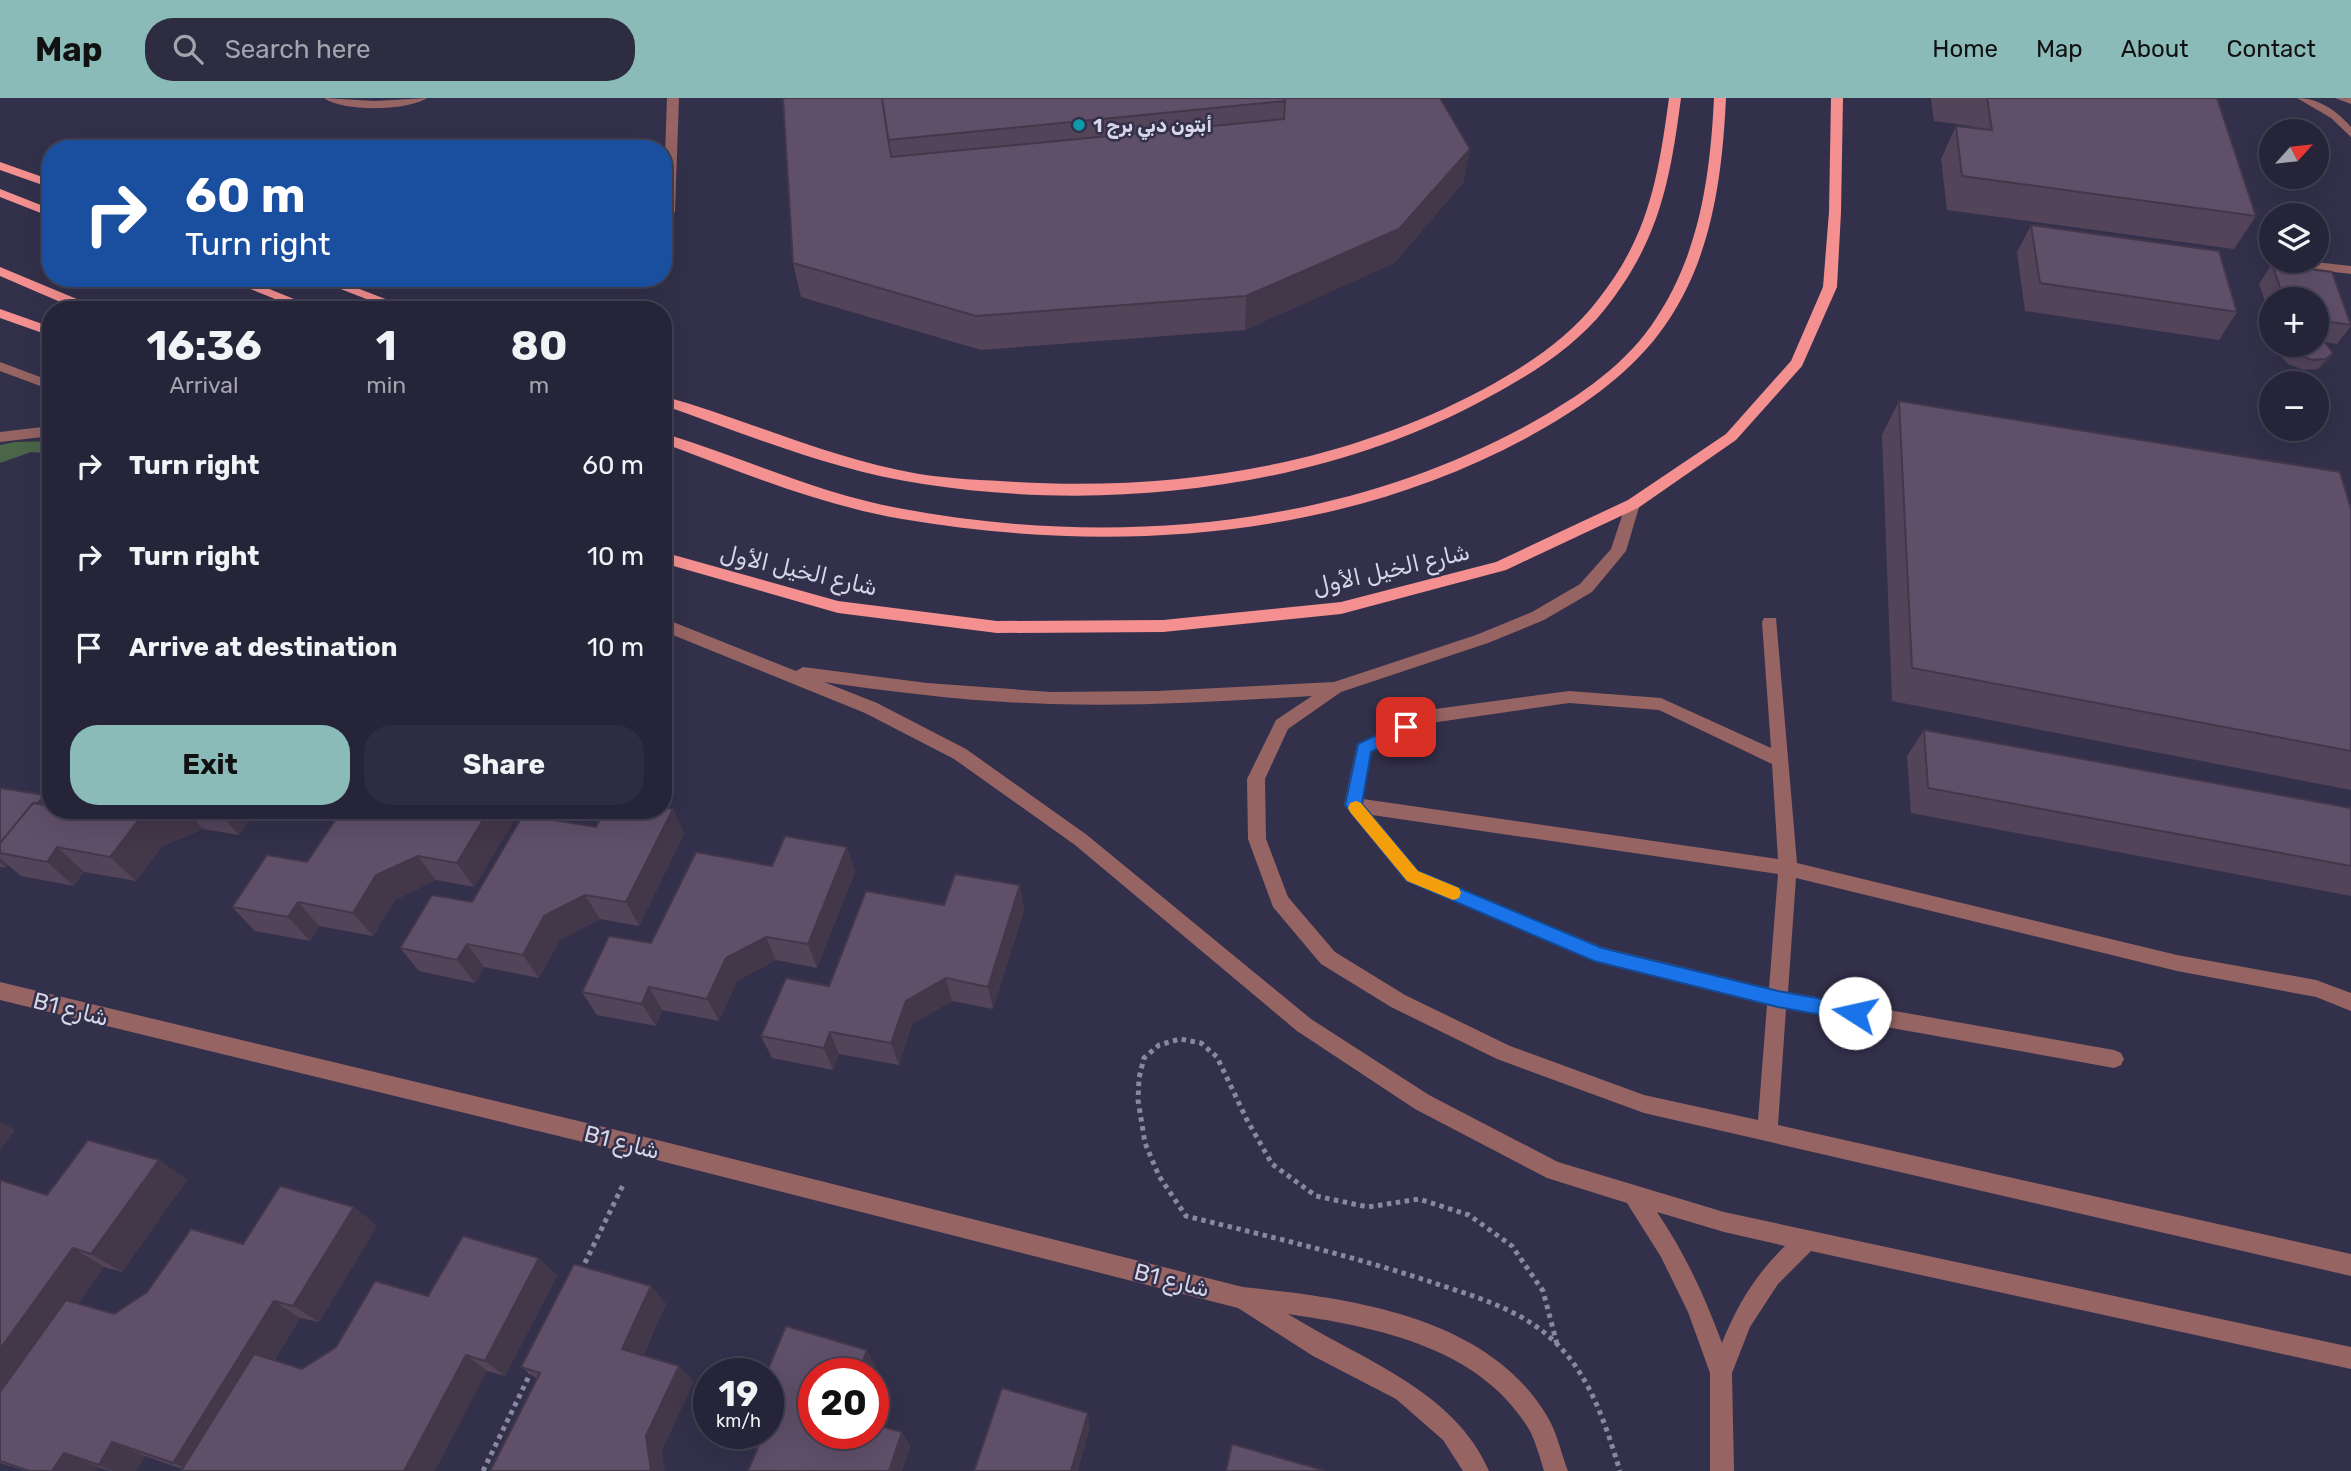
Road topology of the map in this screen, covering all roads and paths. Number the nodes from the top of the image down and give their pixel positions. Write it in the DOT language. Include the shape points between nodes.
graph roads {
  1 [pos="330,98"];
  2 [pos="421,98"];
  3 [pos="673,98"];
  4 [pos="1675,98"];
  5 [pos="1720,98"];
  6 [pos="1837,98"];
  7 [pos="2303,98"];
  8 [pos="2341,98"];
  9 [pos="2351,101"];
  10 [pos="2351,134"];
  11 [pos="672,140"];
  12 [pos="0,166"];
  13 [pos="42,181"];
  14 [pos="0,193"];
  15 [pos="42,209"];
  16 [pos="2329,268"];
  17 [pos="2351,270"];
  18 [pos="0,271"];
  19 [pos="253,287"];
  20 [pos="343,287"];
  21 [pos="70,301"];
  22 [pos="291,301"];
  23 [pos="383,301"];
  24 [pos="0,313"];
  25 [pos="42,329"];
  26 [pos="0,366"];
  27 [pos="42,382"];
  28 [pos="672,403"];
  29 [pos="42,432"];
  30 [pos="0,437"];
  31 [pos="672,441"];
  32 [pos="1633,504"];
  33 [pos="672,560"];
  34 [pos="1770,622"];
  35 [pos="672,628"];
  36 [pos="778,669"];
  37 [pos="1335,688"];
  38 [pos="1780,761"];
  39 [pos="1353,805"];
  40 [pos="1788,868"];
  41 [pos="0,991"];
  42 [pos="1778,999"];
  43 [pos="2351,1002"];
  44 [pos="2114,1059"];
  45 [pos="1768,1131"];
  46 [pos="642,1146"];
  47 [pos="1633,1194"];
  48 [pos="1186,1216"];
  49 [pos="1806,1241"];
  50 [pos="2351,1265"];
  51 [pos="575,1283"];
  52 [pos="1243,1298"];
  53 [pos="1557,1344"];
  54 [pos="2351,1358"];
  55 [pos="538,1359"];
  56 [pos="1721,1373"];
  57 [pos="483,1471"];
  58 [pos="1477,1471"];
  59 [pos="1556,1471"];
  60 [pos="1722,1471"];
  1 -- 2 [label="street" via="387,104"];
  3 -- 11 [label="street"];
  4 -- 28 [label="main road" via="1660,192 1637,248 1601,306 1547,358 1471,404 1379,443 1272,471 1207,480 1154,487 1034,489 916,478 811,452"];
  5 -- 31 [label="main road" via="1712,202 1692,266 1653,333 1595,391 1513,443 1410,485 1290,516 1160,531 1027,531 898,513 783,482"];
  6 -- 32 [label="main road, شارع الخيل الأول" via="1830,287 1797,363 1731,437"];
  7 -- 10 [label="street" via="2335,116"];
  8 -- 9 [label="street"];
  12 -- 13 [label="main road"];
  14 -- 15 [label="main road"];
  16 -- 17 [label="street"];
  18 -- 21 [label="main road"];
  19 -- 22 [label="main road"];
  20 -- 23 [label="main road"];
  24 -- 25 [label="main road"];
  26 -- 27 [label="street"];
  29 -- 30 [label="street"];
  32 -- 33 [label="main road, شارع الخيل الأول" via="1501,566 1341,608 1163,626 998,627 838,607"];
  32 -- 37 [label="street" via="1618,551 1586,588 1538,616 1482,639"];
  34 -- 38 [label="street"];
  35 -- 36 [label="street"];
  36 -- 37 [label="street" via="912,689 1052,698 1192,697"];
  36 -- 47 [label="street" via="871,708 960,754 1081,840 1304,1026 1422,1102 1554,1171"];
  37 -- 45 [label="street" via="1282,725 1256,779 1257,838 1280,901 1328,958 1398,1001 1504,1053 1644,1104"];
  38 -- 39 [label="street" via="1661,704 1569,697 1428,717 1363,749"];
  38 -- 40 [label="street"];
  39 -- 40 [label="street"];
  39 -- 42 [label="street" via="1412,876 1600,955"];
  40 -- 42 [label="street"];
  40 -- 43 [label="street" via="2177,963 2316,989"];
  41 -- 46 [label="street, B1 شارع"];
  42 -- 44 [label="street"];
  42 -- 45 [label="street"];
  45 -- 50 [label="street"];
  46 -- 51 [label="path"];
  46 -- 52 [label="street, B1 شارع"];
  47 -- 49 [label="street"];
  47 -- 56 [label="street" via="1698,1308"];
  48 -- 53 [label="path" via="1159,1176 1145,1143 1138,1100 1144,1058 1159,1045 1180,1039 1201,1043 1217,1057 1272,1164 1316,1196 1368,1207 1419,1199 1469,1215 1512,1246 1543,1291"];
  49 -- 54 [label="street"];
  49 -- 56 [label="street" via="1770,1276 1741,1320"];
  52 -- 58 [label="street, B1 شارع" via="1311,1342 1404,1391 1451,1432"];
  52 -- 59 [label="street, B1 شارع" via="1357,1314 1471,1354 1506,1380 1533,1414"];
  55 -- 57 [label="path"];
  56 -- 60 [label="street"];
}
